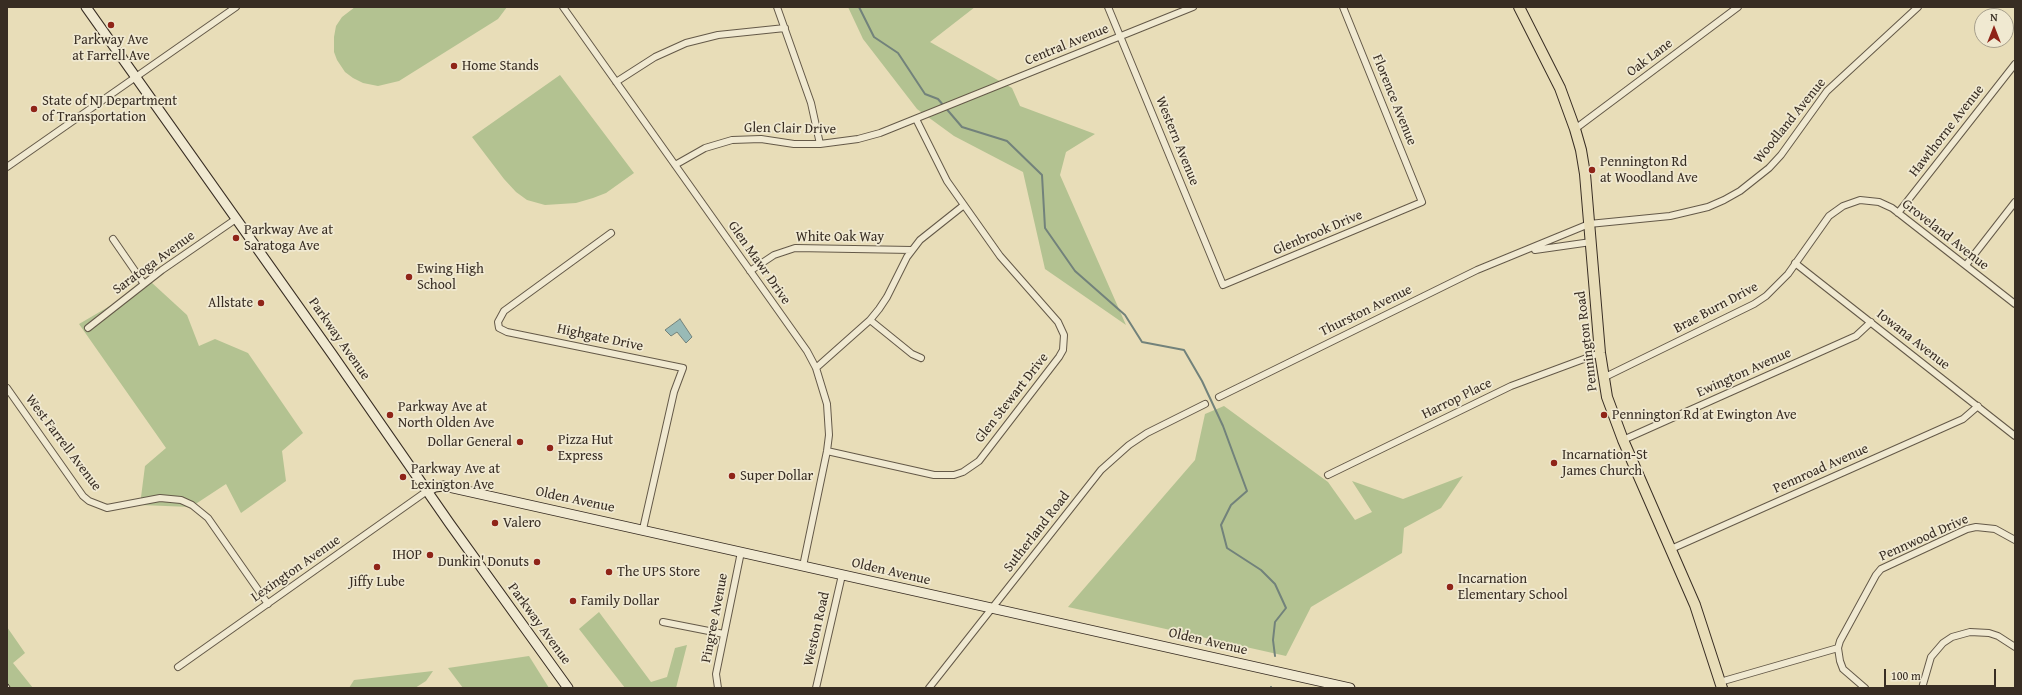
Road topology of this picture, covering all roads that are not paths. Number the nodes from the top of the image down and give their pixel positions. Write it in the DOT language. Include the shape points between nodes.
graph roads {
  1 [pos="86,7"];
  2 [pos="236,7"];
  3 [pos="563,7"];
  4 [pos="777,7"];
  5 [pos="1108,7"];
  6 [pos="1193,7"];
  7 [pos="1343,7"];
  8 [pos="1519,7"];
  9 [pos="1738,7"];
  10 [pos="1918,7"];
  11 [pos="785,28"];
  12 [pos="1120,37"];
  13 [pos="2015,64"];
  14 [pos="136,77"];
  15 [pos="616,82"];
  16 [pos="951,105"];
  17 [pos="916,119"];
  18 [pos="1575,129"];
  19 [pos="820,144"];
  20 [pos="675,165"];
  21 [pos="7,168"];
  22 [pos="1422,202"];
  23 [pos="1854,202"];
  24 [pos="2015,202"];
  25 [pos="964,205"];
  26 [pos="1898,213"];
  27 [pos="236,219"];
  28 [pos="1589,224"];
  29 [pos="612,233"];
  30 [pos="113,239"];
  31 [pos="1591,242"];
  32 [pos="912,250"];
  33 [pos="1526,251"];
  34 [pos="1795,263"];
  35 [pos="1966,265"];
  36 [pos="750,271"];
  37 [pos="144,284"];
  38 [pos="1223,285"];
  39 [pos="2015,304"];
  40 [pos="870,320"];
  41 [pos="1871,322"];
  42 [pos="88,328"];
  43 [pos="1600,353"];
  44 [pos="921,358"];
  45 [pos="816,368"];
  46 [pos="1603,378"];
  47 [pos="7,388"];
  48 [pos="1219,397"];
  49 [pos="1205,404"];
  50 [pos="1978,406"];
  51 [pos="2015,436"];
  52 [pos="1624,440"];
  53 [pos="828,451"];
  54 [pos="1328,475"];
  55 [pos="427,491"];
  56 [pos="643,529"];
  57 [pos="2015,540"];
  58 [pos="1671,549"];
  59 [pos="741,552"];
  60 [pos="803,566"];
  61 [pos="842,575"];
  62 [pos="268,604"];
  63 [pos="992,608"];
  64 [pos="663,622"];
  65 [pos="724,634"];
  66 [pos="2015,647"];
  67 [pos="1838,648"];
  68 [pos="178,667"];
  69 [pos="1721,685"];
  70 [pos="568,688"];
  71 [pos="718,688"];
  72 [pos="816,688"];
  73 [pos="929,688"];
  74 [pos="1350,688"];
  75 [pos="1865,688"];
  76 [pos="1922,688"];
  1 -- 14 [label="main road, Parkway Avenue"];
  2 -- 14 [label="street"];
  3 -- 15 [label="street, Glen Mawr Drive"];
  4 -- 11 [label="street"];
  5 -- 12 [label="street, Western Avenue"];
  6 -- 12 [label="street, Central Avenue"];
  7 -- 22 [label="street, Florence Avenue"];
  8 -- 18 [label="main road, Pennington Road" via="1560,88"];
  9 -- 18 [label="street, Oak Lane"];
  10 -- 28 [label="street, Woodland Avenue" via="1827,91 1781,155 1740,191 1708,207 1687,213"];
  11 -- 15 [label="street" via="718,35 686,43 655,57"];
  11 -- 19 [label="street" via="811,103"];
  12 -- 16 [label="street, Central Avenue"];
  12 -- 38 [label="street, Western Avenue"];
  13 -- 26 [label="street, Hawthorne Avenue"];
  14 -- 21 [label="street"];
  14 -- 27 [label="main road, Parkway Avenue"];
  15 -- 20 [label="street, Glen Mawr Drive"];
  16 -- 17 [label="street, Glen Clair Drive"];
  17 -- 19 [label="street, Glen Clair Drive" via="858,139"];
  17 -- 25 [label="street, Glen Stewart Drive" via="938,167"];
  18 -- 28 [label="main road, Pennington Road" via="1585,174"];
  19 -- 20 [label="street, Glen Clair Drive" via="794,144 761,139 732,140 705,148"];
  20 -- 36 [label="street, Glen Mawr Drive"];
  22 -- 38 [label="street, Glenbrook Drive"];
  23 -- 26 [label="street, Groveland Avenue" via="1879,202"];
  23 -- 34 [label="street, Brae Burn Drive" via="1829,216"];
  24 -- 35 [label="street"];
  25 -- 32 [label="street" via="932,229"];
  25 -- 53 [label="street, Glen Stewart Drive" via="1000,256 1062,328 1064,342 1060,357 979,461 963,472 954,475 934,475"];
  26 -- 35 [label="street, Groveland Avenue"];
  27 -- 37 [label="street, Saratoga Avenue"];
  27 -- 55 [label="main road, Parkway Avenue"];
  28 -- 31 [label="main road, Pennington Road"];
  28 -- 33 [label="street, Thurston Avenue"];
  29 -- 56 [label="street, Highgate Drive" via="504,311 498,322 499,328 507,332 683,368 674,392"];
  30 -- 37 [label="street"];
  31 -- 33 [label="street, Thurston Avenue"];
  31 -- 43 [label="main road, Pennington Road"];
  32 -- 36 [label="street, White Oak Way" via="795,248 774,255"];
  32 -- 40 [label="street" via="900,268 887,297"];
  33 -- 48 [label="street, Thurston Avenue" via="1477,270"];
  34 -- 41 [label="street, Iowana Avenue"];
  34 -- 46 [label="street, Brae Burn Drive" via="1778,285 1754,304"];
  35 -- 39 [label="street, Groveland Avenue"];
  36 -- 45 [label="street, Glen Mawr Drive" via="807,351"];
  37 -- 42 [label="street, Saratoga Avenue"];
  40 -- 44 [label="street" via="912,354"];
  40 -- 45 [label="street"];
  41 -- 50 [label="street, Iowana Avenue"];
  41 -- 52 [label="street, Ewington Avenue" via="1856,336"];
  43 -- 46 [label="main road, Pennington Road"];
  43 -- 54 [label="street, Harrop Place" via="1511,386"];
  45 -- 53 [label="street, Glen Mawr Drive" via="827,404"];
  46 -- 52 [label="main road, Pennington Road" via="1613,416"];
  47 -- 62 [label="street, West Farrell Avenue" via="89,501 107,508 160,498 182,500 192,505 208,518"];
  49 -- 63 [label="street, Sutherland Road" via="1155,428 1130,444 1101,470"];
  50 -- 51 [label="street, Iowana Avenue"];
  50 -- 58 [label="street, Pennroad Avenue" via="1963,419"];
  52 -- 58 [label="main road, Pennington Road"];
  53 -- 60 [label="street, Glen Mawr Drive"];
  55 -- 56 [label="main road, Olden Avenue" via="444,486"];
  55 -- 62 [label="street, Lexington Avenue"];
  55 -- 70 [label="main road, Parkway Avenue"];
  56 -- 59 [label="main road, Olden Avenue"];
  57 -- 67 [label="street, Pennwood Drive" via="1995,529 1976,527 1887,565 1876,575"];
  58 -- 69 [label="main road, Pennington Road" via="1696,605"];
  59 -- 60 [label="main road, Olden Avenue"];
  59 -- 65 [label="street, Pingree Avenue"];
  60 -- 61 [label="main road, Olden Avenue"];
  61 -- 63 [label="main road, Olden Avenue"];
  61 -- 72 [label="street, Weston Road"];
  62 -- 68 [label="street, Lexington Avenue"];
  63 -- 73 [label="street, Sutherland Road"];
  63 -- 74 [label="main road, Olden Avenue"];
  64 -- 65 [label="street"];
  65 -- 71 [label="street, Pingree Avenue" via="716,674"];
  66 -- 76 [label="street" via="1989,633 1970,632 1952,637 1931,657"];
  67 -- 69 [label="street"];
  67 -- 75 [label="street" via="1843,669"];
}
